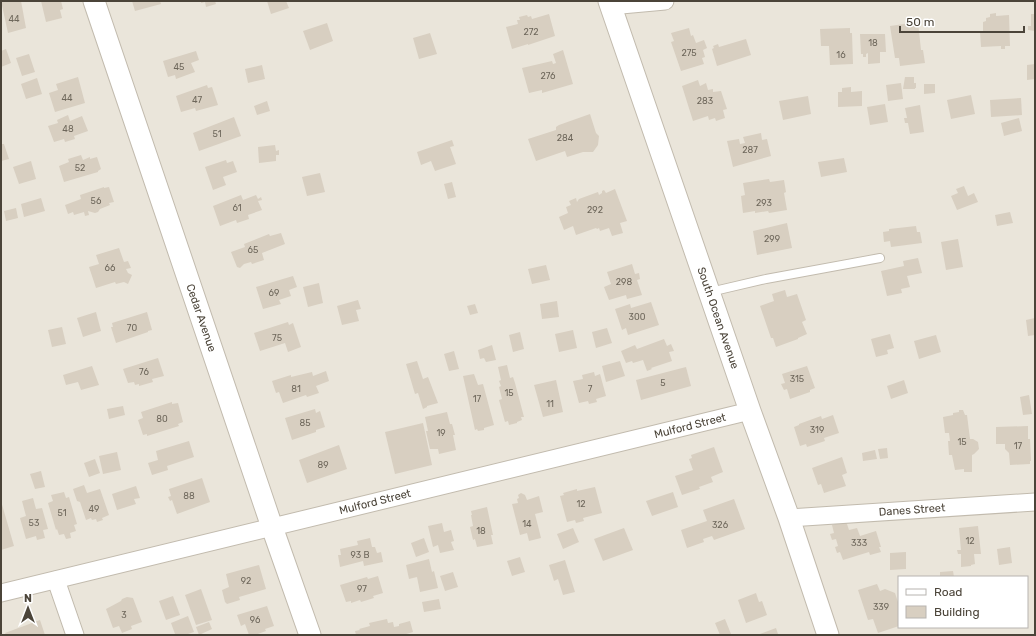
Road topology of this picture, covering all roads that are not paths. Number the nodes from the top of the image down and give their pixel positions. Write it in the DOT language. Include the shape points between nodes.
graph roads {
  1 [pos="94,1"];
  2 [pos="665,1"];
  3 [pos="610,3"];
  4 [pos="880,258"];
  5 [pos="709,293"];
  6 [pos="750,411"];
  7 [pos="1035,502"];
  8 [pos="789,518"];
  9 [pos="272,527"];
  10 [pos="56,580"];
  11 [pos="1,593"];
  12 [pos="75,635"];
  13 [pos="310,635"];
  14 [pos="828,635"];
  1 -- 9 [label="street, Cedar Avenue"];
  2 -- 3 [label="street"];
  3 -- 5 [label="street, South Ocean Avenue"];
  4 -- 5 [label="lane" via="766,278"];
  5 -- 6 [label="street, South Ocean Avenue"];
  6 -- 8 [label="street, South Ocean Avenue"];
  6 -- 9 [label="street, Mulford Street"];
  7 -- 8 [label="street, Danes Street"];
  8 -- 14 [label="street, South Ocean Avenue"];
  9 -- 10 [label="street, Mulford Street"];
  9 -- 13 [label="street, Cedar Avenue"];
  10 -- 11 [label="street, Mulford Street"];
  10 -- 12 [label="street"];
}
